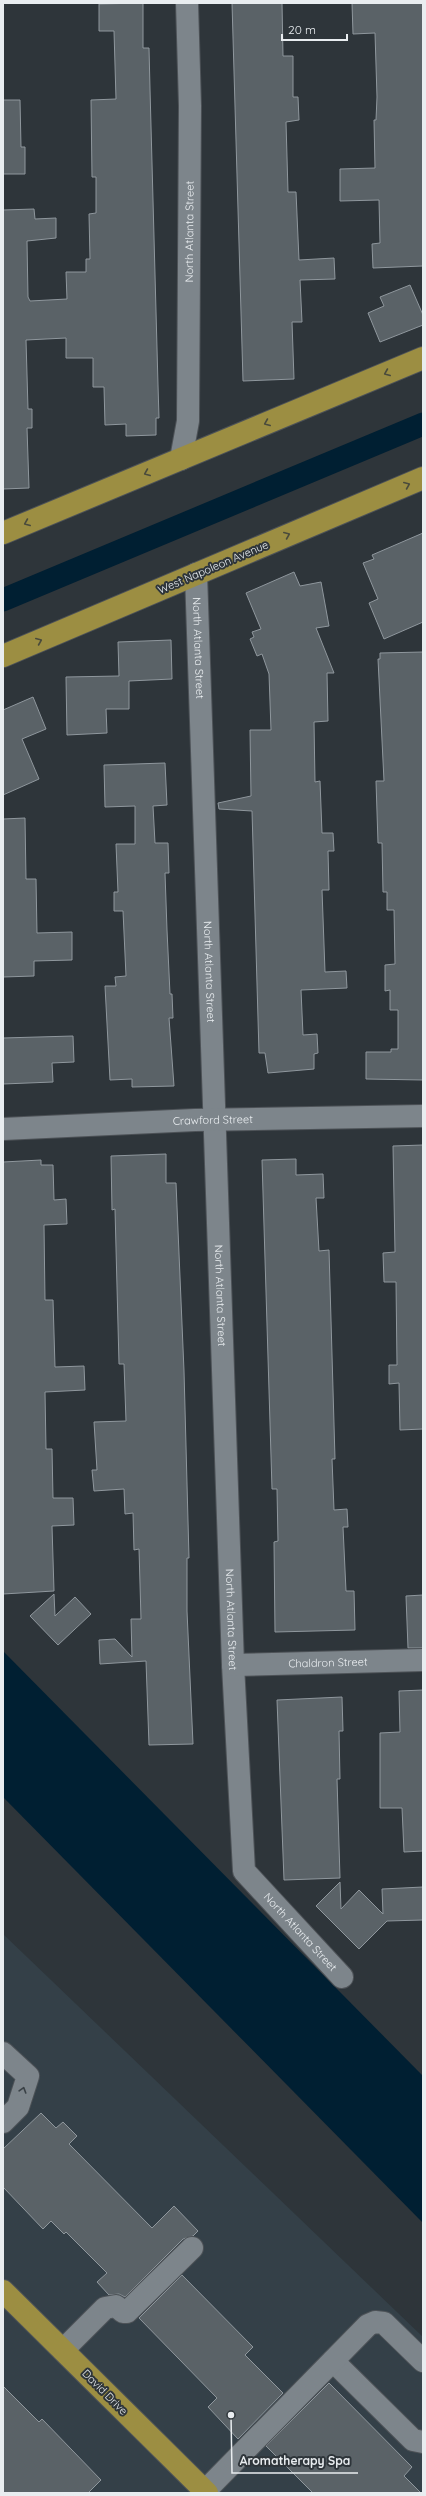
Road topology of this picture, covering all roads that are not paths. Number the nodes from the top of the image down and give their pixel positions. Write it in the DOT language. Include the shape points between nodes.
graph roads {
  1 [pos="187,3"];
  2 [pos="423,358"];
  3 [pos="181,459"];
  4 [pos="423,478"];
  5 [pos="3,534"];
  6 [pos="196,574"];
  7 [pos="3,656"];
  8 [pos="423,1116"];
  9 [pos="215,1121"];
  10 [pos="3,1129"];
  11 [pos="423,1660"];
  12 [pos="233,1665"];
  13 [pos="342,1977"];
  14 [pos="3,2053"];
  15 [pos="3,2122"];
  16 [pos="192,2248"];
  17 [pos="3,2291"];
  18 [pos="63,2350"];
  19 [pos="333,2361"];
  20 [pos="423,2361"];
  21 [pos="423,2442"];
  22 [pos="206,2492"];
  1 -- 3 [label="street, North Atlanta Street" via="190,106 188,421"];
  2 -- 3 [label="main road, one-way"];
  3 -- 5 [label="main road, one-way"];
  6 -- 4 [label="main road, West Napoleon Avenue, one-way"];
  7 -- 6 [label="main road, West Napoleon Avenue, one-way"];
  6 -- 9 [label="street, North Atlanta Street"];
  8 -- 9 [label="street, Crawford Street"];
  9 -- 10 [label="street, Crawford Street"];
  9 -- 12 [label="street, North Atlanta Street"];
  11 -- 12 [label="street, Chaldron Street"];
  12 -- 13 [label="street, North Atlanta Street" via="244,1871"];
  15 -- 14 [label="street, one-way" via="18,2107 28,2076"];
  16 -- 18 [label="street" via="127,2312 116,2306 105,2308"];
  17 -- 18 [label="main road, David Drive"];
  18 -- 22 [label="main road, David Drive"];
  19 -- 20 [label="street" via="368,2325 375,2322 384,2323"];
  19 -- 21 [label="street" via="413,2440"];
  19 -- 22 [label="street"];
}
